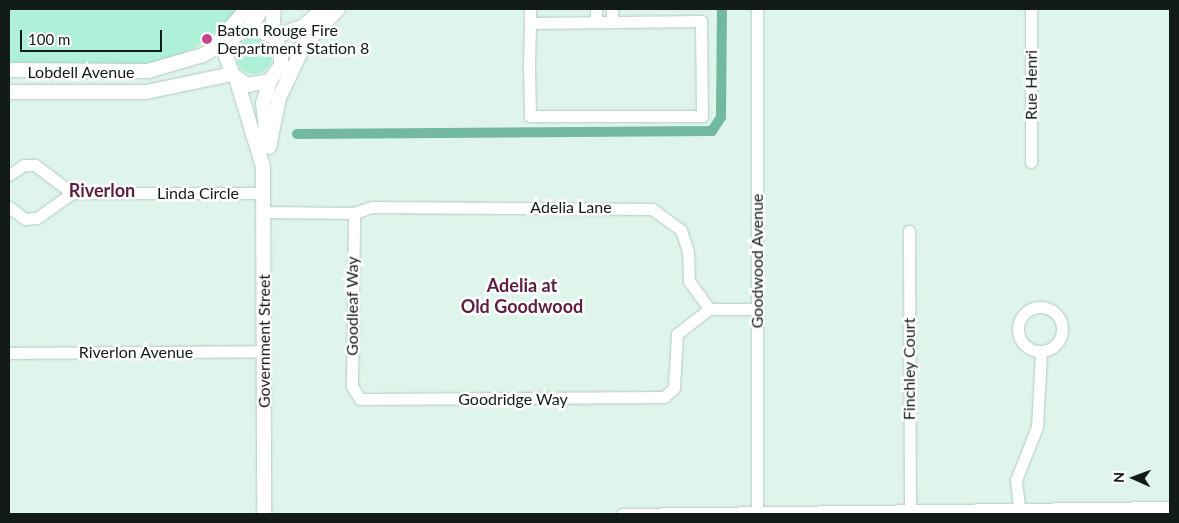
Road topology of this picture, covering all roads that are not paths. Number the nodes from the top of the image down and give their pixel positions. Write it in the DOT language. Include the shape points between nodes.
graph roads {
  1 [pos="247,9"];
  2 [pos="262,9"];
  3 [pos="274,9"];
  4 [pos="322,9"];
  5 [pos="338,9"];
  6 [pos="530,9"];
  7 [pos="596,9"];
  8 [pos="612,9"];
  9 [pos="757,9"];
  10 [pos="1031,9"];
  11 [pos="596,22"];
  12 [pos="612,22"];
  13 [pos="530,23"];
  14 [pos="242,33"];
  15 [pos="273,36"];
  16 [pos="305,43"];
  17 [pos="212,51"];
  18 [pos="9,70"];
  19 [pos="234,76"];
  20 [pos="274,77"];
  21 [pos="212,79"];
  22 [pos="9,92"];
  23 [pos="244,99"];
  24 [pos="268,147"];
  25 [pos="1031,162"];
  26 [pos="263,167"];
  27 [pos="9,175"];
  28 [pos="72,193"];
  29 [pos="263,193"];
  30 [pos="9,207"];
  31 [pos="264,212"];
  32 [pos="354,213"];
  33 [pos="909,231"];
  34 [pos="709,308"];
  35 [pos="757,309"];
  36 [pos="264,351"];
  37 [pos="1041,352"];
  38 [pos="9,353"];
  39 [pos="357,397"];
  40 [pos="910,507"];
  41 [pos="1170,508"];
  42 [pos="1020,510"];
  43 [pos="757,512"];
  44 [pos="264,514"];
  45 [pos="622,514"];
  1 -- 17 [label="main road"];
  2 -- 14 [label="main road"];
  3 -- 15 [label="main road"];
  4 -- 15 [label="main road" via="304,26"];
  5 -- 16 [label="main road"];
  6 -- 13 [label="street"];
  7 -- 11 [label="street"];
  8 -- 12 [label="street"];
  9 -- 35 [label="street, Goodwood Avenue"];
  10 -- 25 [label="street, Rue Henri"];
  11 -- 12 [label="street"];
  11 -- 13 [label="street"];
  12 -- 13 [label="street" via="701,21 702,116 530,116"];
  14 -- 15 [label="main road"];
  14 -- 17 [label="main road, Lobdell Avenue"];
  14 -- 19 [label="main road" via="226,55"];
  15 -- 20 [label="main road" via="282,58"];
  16 -- 20 [label="main road"];
  16 -- 24 [label="main road" via="279,98"];
  17 -- 18 [label="main road, Lobdell Avenue" via="172,66 125,74"];
  19 -- 20 [label="main road" via="247,85"];
  19 -- 21 [label="main road, Lobdell Avenue"];
  19 -- 23 [label="main road, Government Street"];
  20 -- 24 [label="main road, Government Street" via="263,112"];
  21 -- 22 [label="main road, Lobdell Avenue" via="146,92"];
  21 -- 23 [label="main road"];
  23 -- 26 [label="main road, Government Street"];
  24 -- 26 [label="main road, Government Street"];
  26 -- 29 [label="main road, Government Street"];
  27 -- 28 [label="street" via="24,165 35,165"];
  28 -- 29 [label="street, Linda Circle"];
  28 -- 30 [label="street" via="37,218 17,215"];
  29 -- 31 [label="main road, Government Street"];
  31 -- 32 [label="street, Adelia Lane"];
  31 -- 36 [label="main road, Government Street"];
  32 -- 34 [label="street, Adelia Lane" via="371,207 652,209 680,230 687,244 690,281"];
  32 -- 39 [label="street, Goodleaf Way" via="352,386"];
  33 -- 40 [label="street, Finchley Court"];
  34 -- 35 [label="street"];
  34 -- 39 [label="street, Goodridge Way" via="677,334 674,388 668,396"];
  35 -- 43 [label="street, Goodwood Avenue"];
  36 -- 38 [label="street, Riverlon Avenue"];
  36 -- 44 [label="main road, Government Street"];
  37 -- 37 [label="street" via="1031,350 1018,335 1021,316 1039,306 1057,314 1062,334 1051,350"];
  37 -- 42 [label="street" via="1038,427 1016,480"];
  40 -- 42 [label="street"];
  40 -- 43 [label="street"];
  41 -- 42 [label="street"];
  43 -- 45 [label="street"];
}
